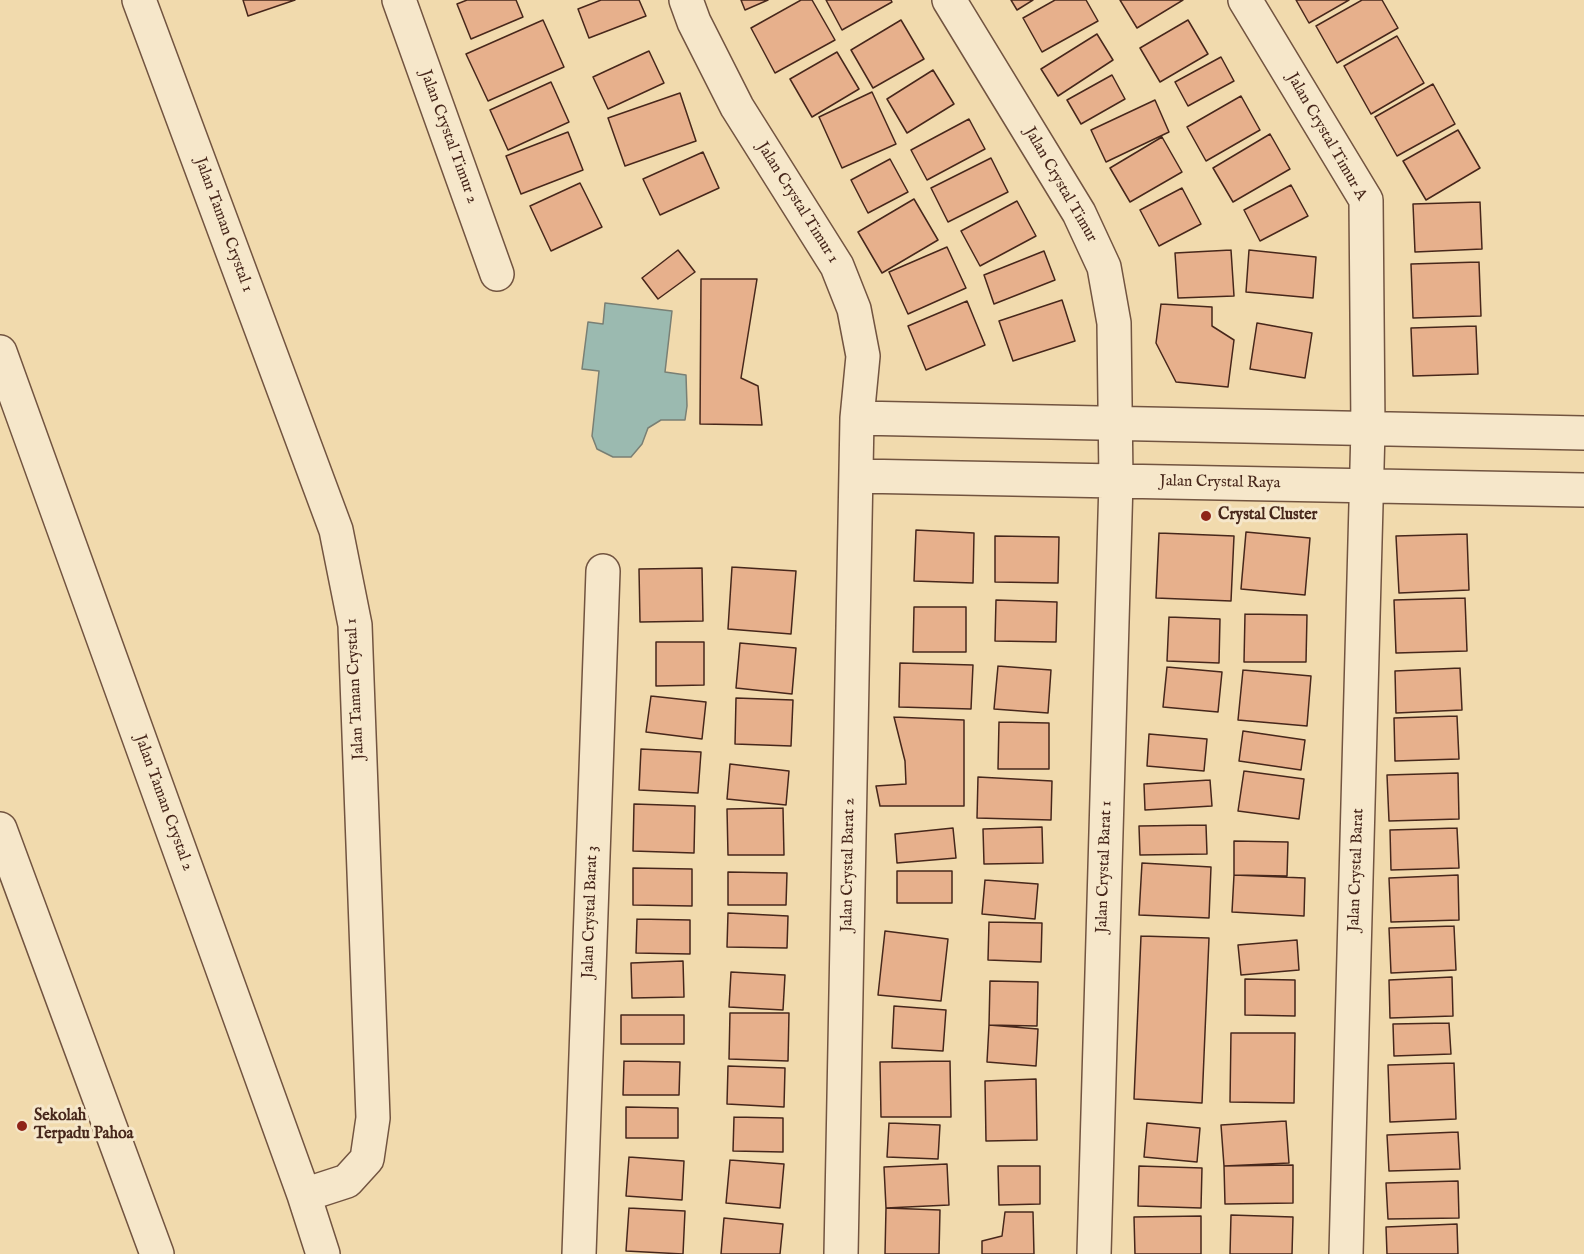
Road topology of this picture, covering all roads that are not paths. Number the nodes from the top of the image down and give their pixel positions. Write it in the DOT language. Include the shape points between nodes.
graph roads {
  1 [pos="139,0"];
  2 [pos="399,0"];
  3 [pos="686,0"];
  4 [pos="949,0"];
  5 [pos="1245,0"];
  6 [pos="497,274"];
  7 [pos="0,352"];
  8 [pos="857,418"];
  9 [pos="1115,424"];
  10 [pos="1368,429"];
  11 [pos="1584,433"];
  12 [pos="856,476"];
  13 [pos="1116,481"];
  14 [pos="1367,486"];
  15 [pos="1584,490"];
  16 [pos="603,571"];
  17 [pos="0,829"];
  18 [pos="304,1195"];
  19 [pos="157,1254"];
  20 [pos="323,1254"];
  21 [pos="579,1254"];
  22 [pos="841,1254"];
  23 [pos="1094,1254"];
  24 [pos="1346,1254"];
  1 -- 18 [label="street, Jalan Taman Crystal 1" via="336,530 354,625 373,1118 367,1159 347,1181"];
  2 -- 6 [label="street, Jalan Crystal Timur 2"];
  3 -- 8 [label="street, Jalan Crystal Timur 1" via="737,107 837,266 854,309 863,356"];
  4 -- 9 [label="street, Jalan Crystal Timur" via="1079,213 1104,267 1114,323"];
  5 -- 10 [label="street, Jalan Crystal Timur A" via="1366,200"];
  7 -- 18 [label="street, Jalan Taman Crystal 2"];
  8 -- 9 [label="street"];
  8 -- 12 [label="street, Jalan Crystal Timur 1"];
  9 -- 10 [label="street"];
  9 -- 13 [label="street, Jalan Crystal Timur"];
  10 -- 11 [label="street"];
  10 -- 14 [label="street, Jalan Crystal Timur A"];
  12 -- 13 [label="street, Jalan Crystal Raya"];
  12 -- 22 [label="street, Jalan Crystal Barat 2"];
  13 -- 14 [label="street, Jalan Crystal Raya"];
  13 -- 23 [label="street, Jalan Crystal Barat 1"];
  14 -- 15 [label="street, Jalan Crystal Raya"];
  14 -- 24 [label="street, Jalan Crystal Barat"];
  16 -- 21 [label="street, Jalan Crystal Barat 3"];
  17 -- 19 [label="street"];
  18 -- 20 [label="street, Jalan Taman Crystal 2"];
}
